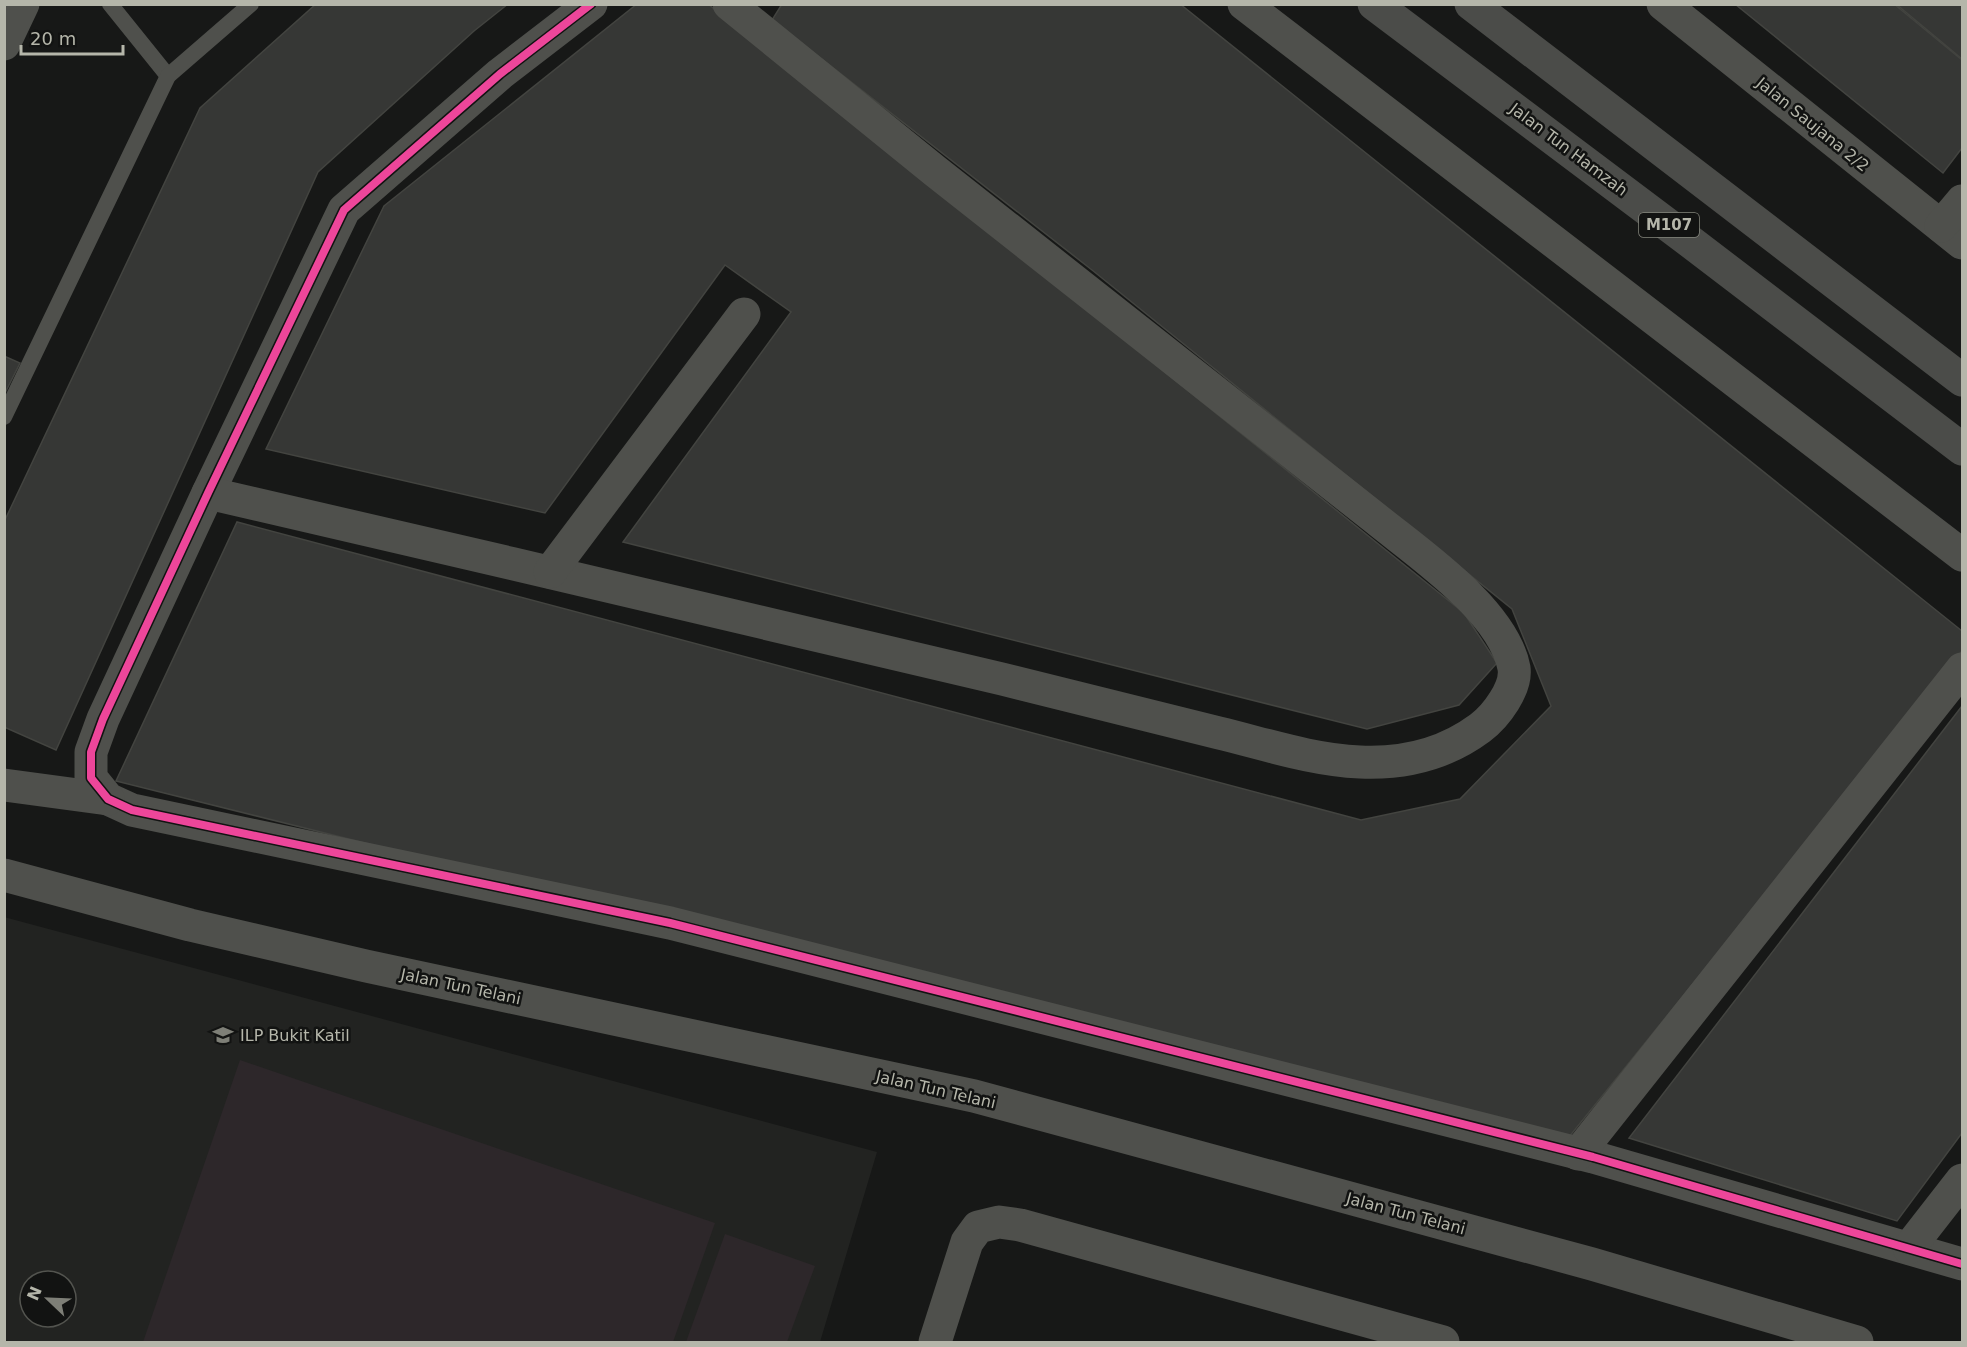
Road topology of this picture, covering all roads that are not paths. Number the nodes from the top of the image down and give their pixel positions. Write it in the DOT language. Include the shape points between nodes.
graph roads {
  1 [pos="23,4"];
  2 [pos="110,4"];
  3 [pos="251,4"];
  4 [pos="591,4"];
  5 [pos="729,4"];
  6 [pos="1244,4"];
  7 [pos="1374,4"];
  8 [pos="1471,4"];
  9 [pos="1663,4"];
  10 [pos="4,44"];
  11 [pos="168,76"];
  12 [pos="1962,201"];
  13 [pos="1952,235"];
  14 [pos="744,314"];
  15 [pos="1962,380"];
  16 [pos="4,417"];
  17 [pos="1962,449"];
  18 [pos="208,493"];
  19 [pos="1962,555"];
  20 [pos="550,572"];
  21 [pos="1962,669"];
  22 [pos="4,785"];
  23 [pos="108,799"];
  24 [pos="4,875"];
  25 [pos="1578,1154"];
  26 [pos="1962,1180"];
  27 [pos="1909,1248"];
  28 [pos="1962,1264"];
  29 [pos="1427,1340"];
  30 [pos="935,1342"];
  31 [pos="1857,1342"];
  1 -- 10 [label="street"];
  2 -- 11 [label="lane"];
  3 -- 11 [label="lane"];
  4 -- 18 [label="street" via="500,74 344,210"];
  5 -- 20 [label="street" via="1445,575 1481,608 1502,637 1515,671 1506,700 1485,725 1454,746 1422,756 1359,762 1310,756"];
  6 -- 19 [label="street"];
  7 -- 17 [label="main road, Jalan Tun Hamzah / M107"];
  8 -- 15 [label="main road"];
  9 -- 13 [label="street, Jalan Saujana 2/2"];
  11 -- 16 [label="lane"];
  12 -- 13 [label="street"];
  14 -- 20 [label="street"];
  18 -- 20 [label="street"];
  18 -- 23 [label="street" via="91,752 91,778"];
  21 -- 25 [label="street"];
  22 -- 23 [label="street"];
  23 -- 25 [label="street" via="132,810 670,923"];
  24 -- 31 [label="street, Jalan Tun Telani" via="190,925 366,966 974,1096 1592,1264"];
  25 -- 27 [label="street"];
  26 -- 27 [label="street"];
  27 -- 28 [label="street"];
  29 -- 30 [label="street" via="999,1222 978,1227 967,1242"];
}
